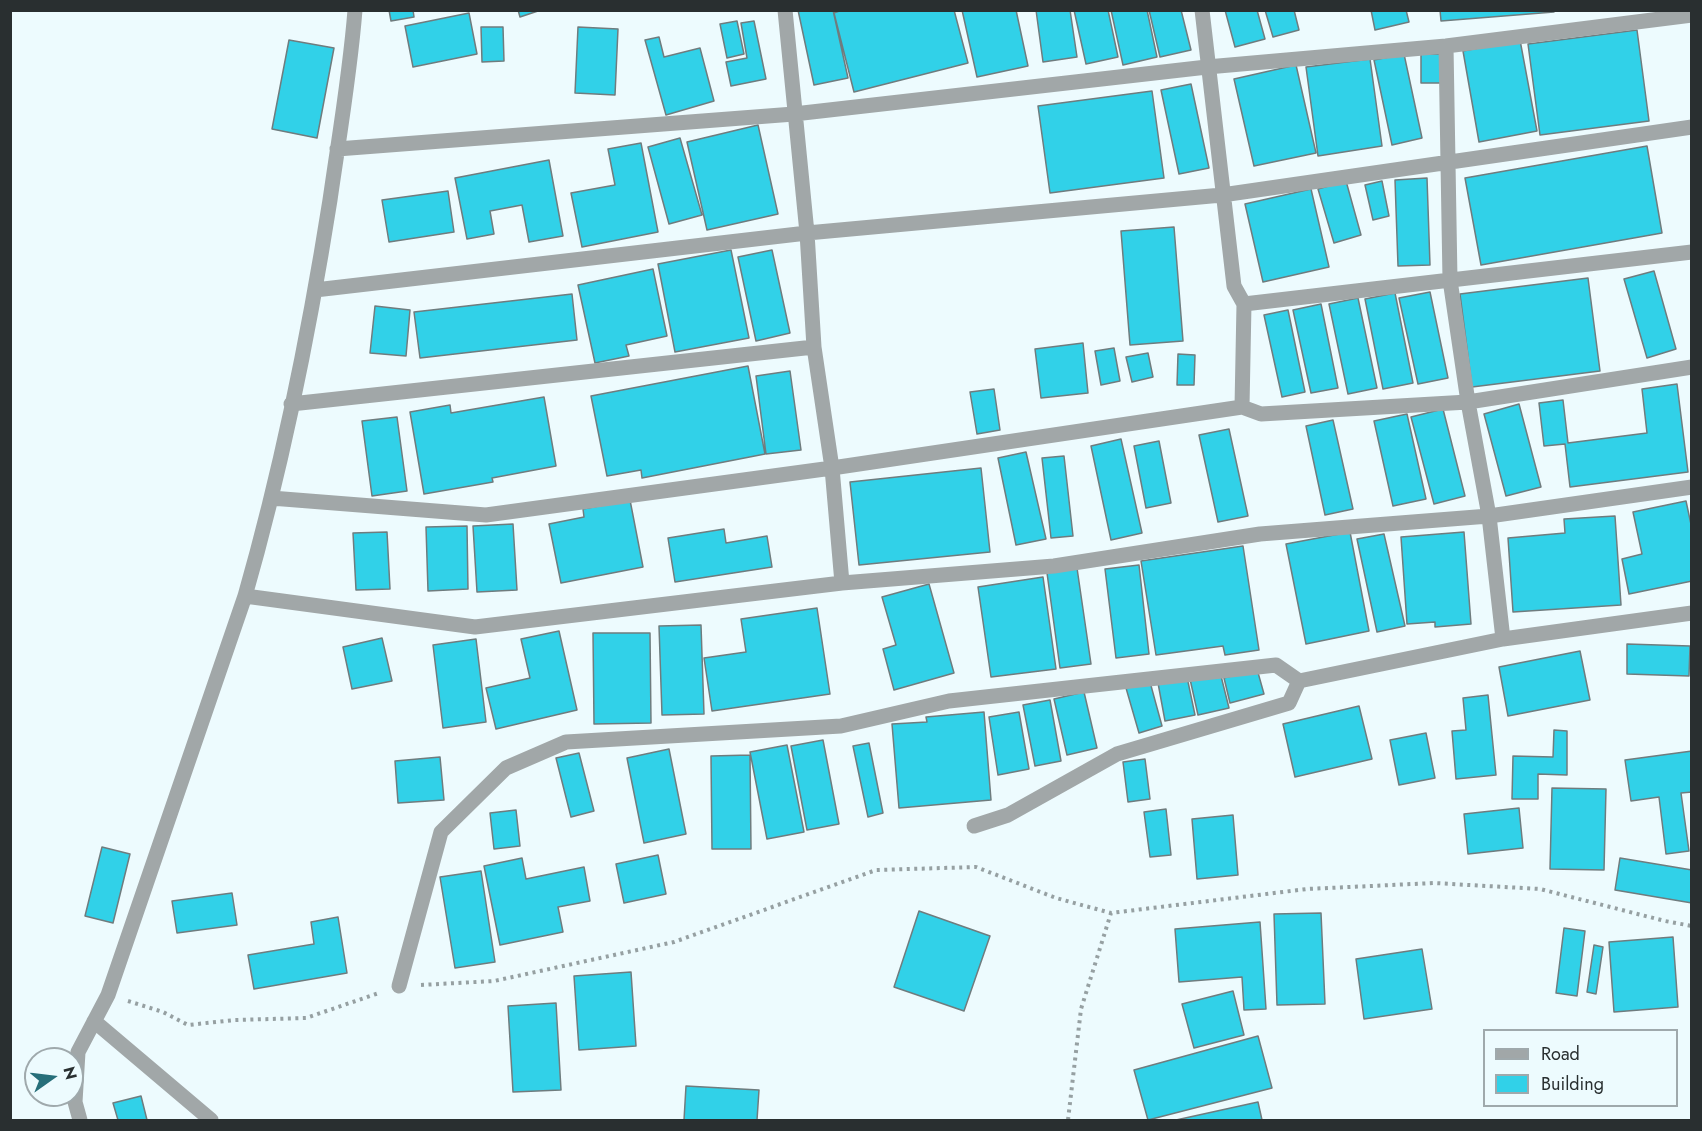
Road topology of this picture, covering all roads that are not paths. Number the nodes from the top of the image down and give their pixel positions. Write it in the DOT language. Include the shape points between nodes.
graph roads {
  1 [pos="355,10"];
  2 [pos="784,10"];
  3 [pos="1202,10"];
  4 [pos="1692,15"];
  5 [pos="1446,46"];
  6 [pos="1207,67"];
  7 [pos="794,114"];
  8 [pos="1692,127"];
  9 [pos="338,149"];
  10 [pos="1448,163"];
  11 [pos="1222,195"];
  12 [pos="807,233"];
  13 [pos="1692,252"];
  14 [pos="1450,280"];
  15 [pos="315,290"];
  16 [pos="1244,304"];
  17 [pos="814,347"];
  18 [pos="1692,367"];
  19 [pos="1468,402"];
  20 [pos="291,404"];
  21 [pos="1242,407"];
  22 [pos="832,468"];
  23 [pos="1692,487"];
  24 [pos="271,498"];
  25 [pos="1489,516"];
  26 [pos="842,583"];
  27 [pos="244,596"];
  28 [pos="1692,613"];
  29 [pos="1503,639"];
  30 [pos="1299,681"];
  31 [pos="974,826"];
  32 [pos="399,987"];
  33 [pos="94,1021"];
  34 [pos="80,1120"];
  35 [pos="211,1120"];
  1 -- 9 [label="street"];
  2 -- 7 [label="street"];
  3 -- 6 [label="street"];
  4 -- 5 [label="street"];
  5 -- 6 [label="street"];
  5 -- 10 [label="street"];
  6 -- 7 [label="street"];
  6 -- 11 [label="street"];
  7 -- 9 [label="street"];
  7 -- 12 [label="street"];
  8 -- 10 [label="street"];
  9 -- 15 [label="street"];
  10 -- 11 [label="street"];
  10 -- 14 [label="street"];
  11 -- 12 [label="street"];
  11 -- 16 [label="street" via="1234,286"];
  12 -- 15 [label="street"];
  12 -- 17 [label="street"];
  13 -- 14 [label="street"];
  14 -- 16 [label="street"];
  14 -- 19 [label="street"];
  15 -- 20 [label="street"];
  16 -- 21 [label="street"];
  17 -- 20 [label="street"];
  17 -- 22 [label="street"];
  18 -- 19 [label="street"];
  19 -- 21 [label="street" via="1261,414"];
  19 -- 25 [label="street"];
  20 -- 24 [label="street"];
  21 -- 22 [label="street"];
  22 -- 24 [label="street" via="486,515"];
  22 -- 26 [label="street"];
  23 -- 25 [label="street"];
  24 -- 27 [label="street"];
  25 -- 26 [label="street" via="1260,534 1054,566"];
  25 -- 29 [label="street"];
  26 -- 27 [label="street" via="475,627"];
  27 -- 33 [label="street" via="108,995"];
  28 -- 29 [label="street"];
  29 -- 30 [label="street"];
  30 -- 31 [label="street" via="1289,703 1118,754 1008,816"];
  30 -- 32 [label="street" via="1276,665 949,701 841,726 566,742 506,768 441,832"];
  33 -- 34 [label="street" via="78,1052 75,1102"];
  33 -- 35 [label="street"];
}
